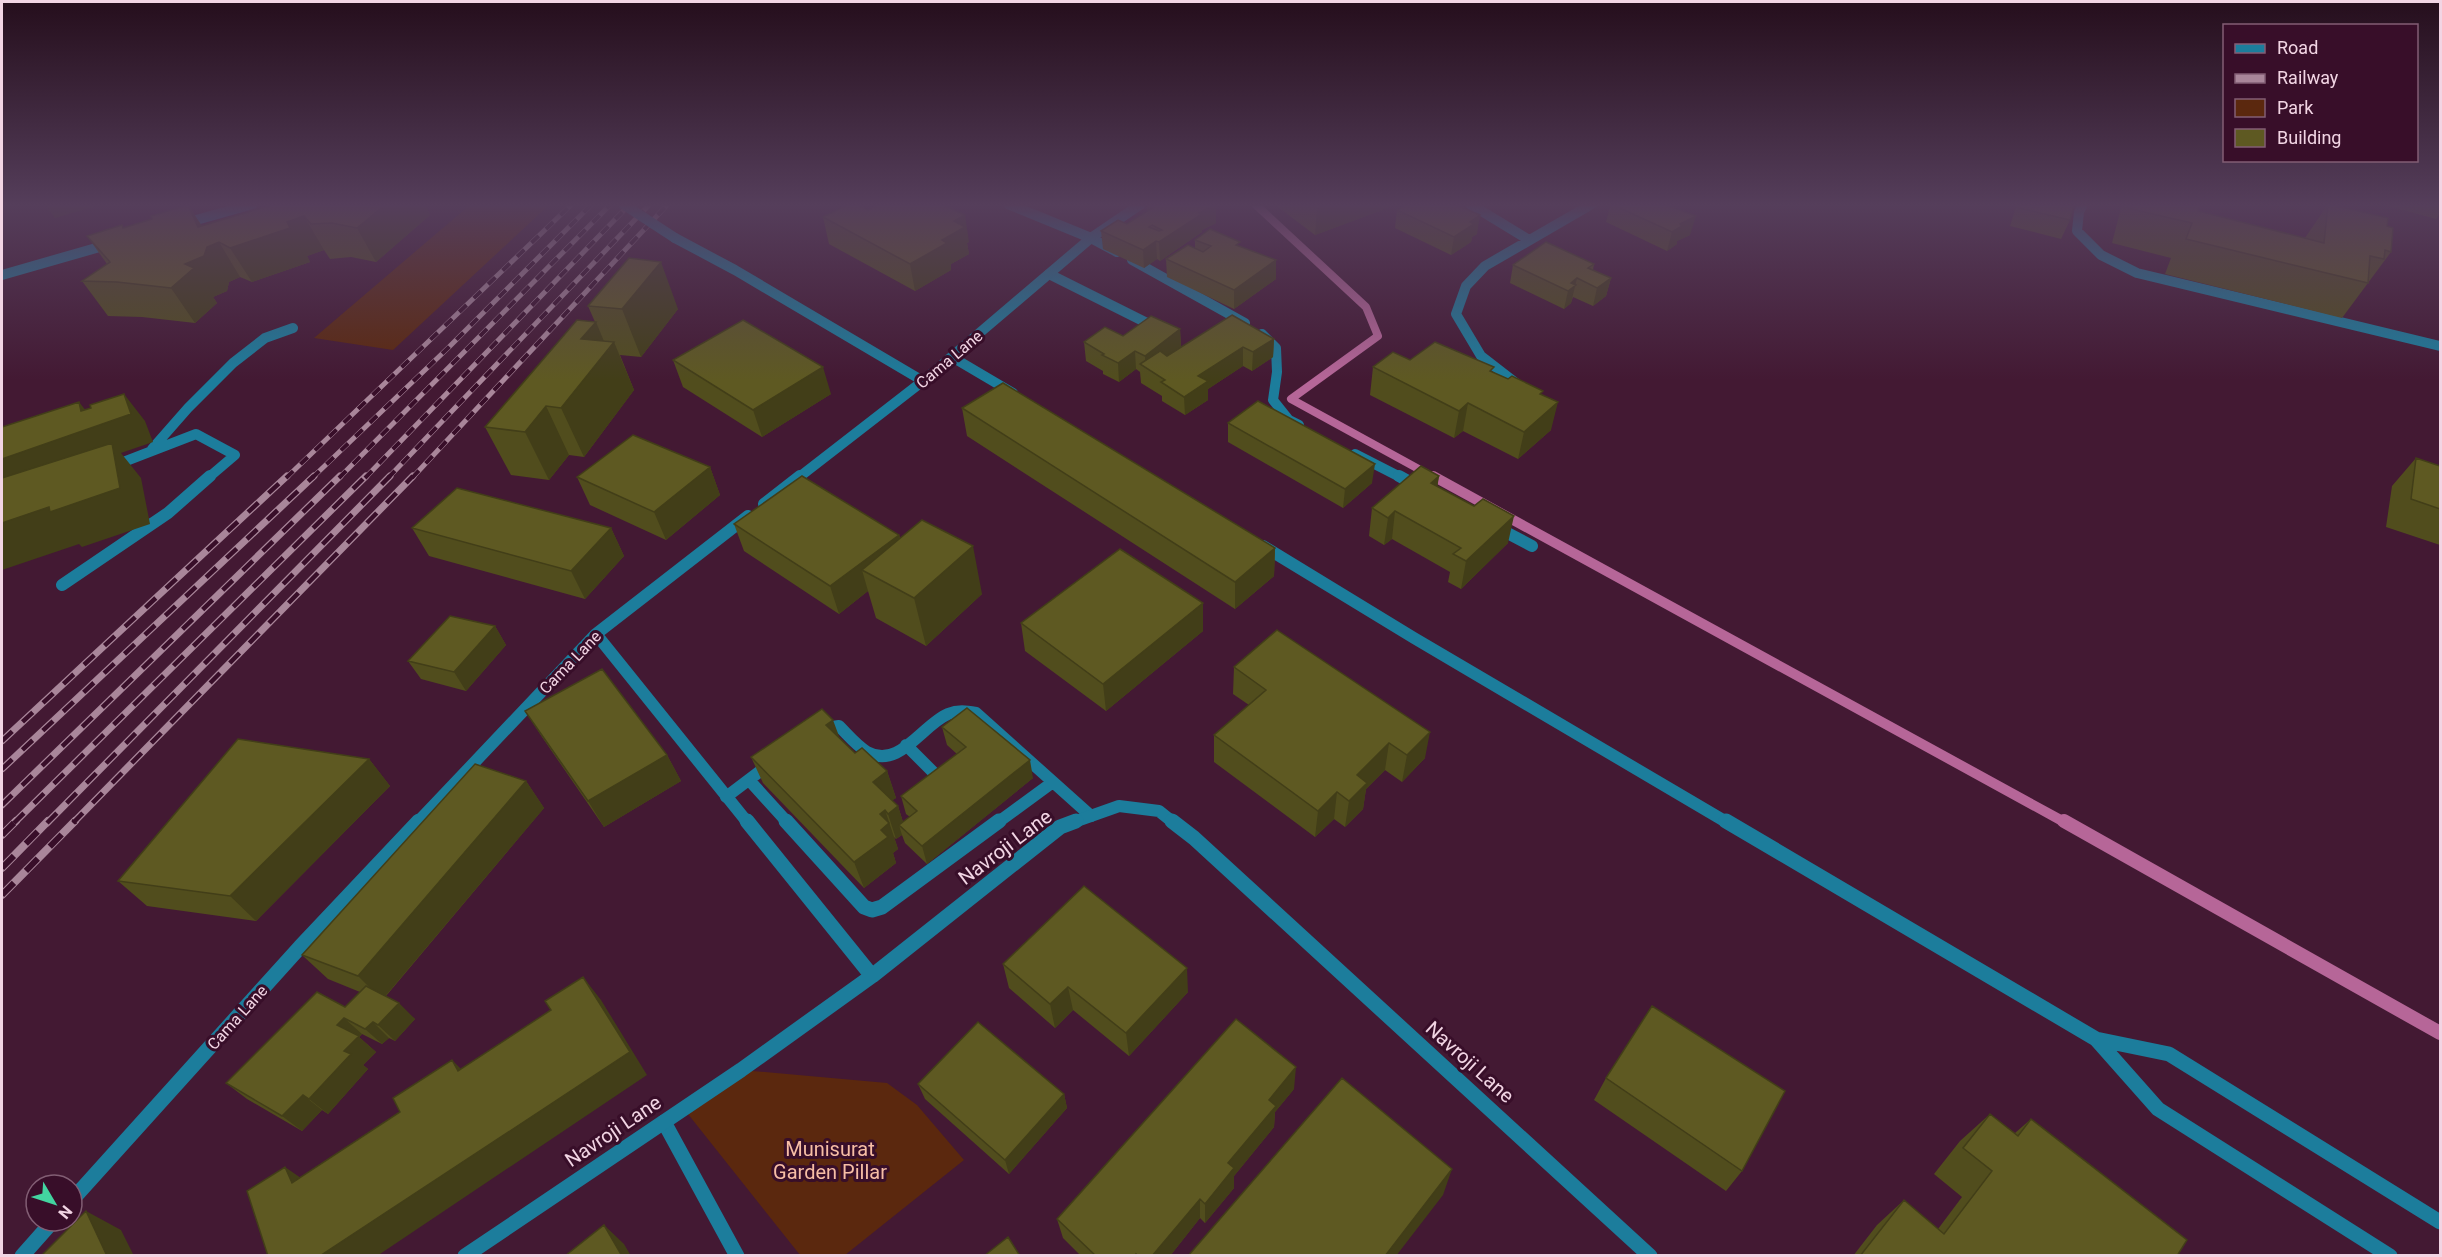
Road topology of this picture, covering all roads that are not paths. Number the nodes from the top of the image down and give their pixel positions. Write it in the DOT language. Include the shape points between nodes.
graph roads {
  1 [pos="46,263"];
  2 [pos="721,263"];
  3 [pos="1062,263"];
  4 [pos="1136,263"];
  5 [pos="1491,263"];
  6 [pos="2112,263"];
  7 [pos="1049,274"];
  8 [pos="2,275"];
  9 [pos="293,328"];
  10 [pos="1141,336"];
  11 [pos="2440,346"];
  12 [pos="952,357"];
  13 [pos="923,381"];
  14 [pos="1533,395"];
  15 [pos="1028,403"];
  16 [pos="1310,431"];
  17 [pos="1342,447"];
  18 [pos="149,453"];
  19 [pos="107,469"];
  20 [pos="1426,491"];
  21 [pos="1490,524"];
  22 [pos="1251,539"];
  23 [pos="1532,546"];
  24 [pos="62,585"];
  25 [pos="596,634"];
  26 [pos="808,736"];
  27 [pos="906,745"];
  28 [pos="783,754"];
  29 [pos="939,778"];
  30 [pos="749,780"];
  31 [pos="1053,782"];
  32 [pos="726,796"];
  33 [pos="1091,816"];
  34 [pos="872,976"];
  35 [pos="2096,1039"];
  36 [pos="664,1122"];
  37 [pos="84,1187"];
  38 [pos="2440,1222"];
  39 [pos="42,1233"];
  40 [pos="22,1256"];
  41 [pos="465,1256"];
  42 [pos="737,1256"];
  43 [pos="1650,1256"];
  44 [pos="2390,1256"];
  1 -- 8 [label="street"];
  2 -- 13 [label="street, bridge"];
  3 -- 7 [label="street, Cama Lane"];
  4 -- 16 [label="street" via="1261,332 1276,348 1273,400 1289,420"];
  5 -- 14 [label="street" via="1466,286 1456,314 1481,356"];
  6 -- 11 [label="street" via="2148,277"];
  7 -- 10 [label="street" via="1149,324 1151,328"];
  7 -- 12 [label="street, Cama Lane"];
  9 -- 18 [label="street" via="265,338 233,363"];
  12 -- 13 [label="street, Cama Lane"];
  12 -- 15 [label="street"];
  13 -- 25 [label="street, Cama Lane"];
  17 -- 20 [label="street"];
  18 -- 19 [label="street"];
  18 -- 24 [label="street" via="196,434 235,455 168,513"];
  21 -- 23 [label="street"];
  22 -- 35 [label="street" via="1424,645"];
  25 -- 32 [label="street"];
  25 -- 37 [label="street, Cama Lane" via="300,947"];
  26 -- 27 [label="street" via="823,727 839,726 864,750 880,757 894,754"];
  27 -- 29 [label="street"];
  27 -- 31 [label="street" via="946,715 965,709 976,713"];
  28 -- 30 [label="street"];
  30 -- 31 [label="street" via="864,907 872,910 882,908"];
  30 -- 32 [label="street"];
  31 -- 33 [label="street"];
  32 -- 34 [label="street"];
  33 -- 34 [label="street, Navroji Lane" via="1060,827"];
  33 -- 43 [label="street, Navroji Lane" via="1119,806 1160,811"];
  34 -- 36 [label="street, Navroji Lane"];
  35 -- 38 [label="street" via="2169,1054"];
  35 -- 44 [label="street" via="2158,1108"];
  36 -- 41 [label="street, Navroji Lane"];
  36 -- 42 [label="street"];
  39 -- 40 [label="street"];
}
